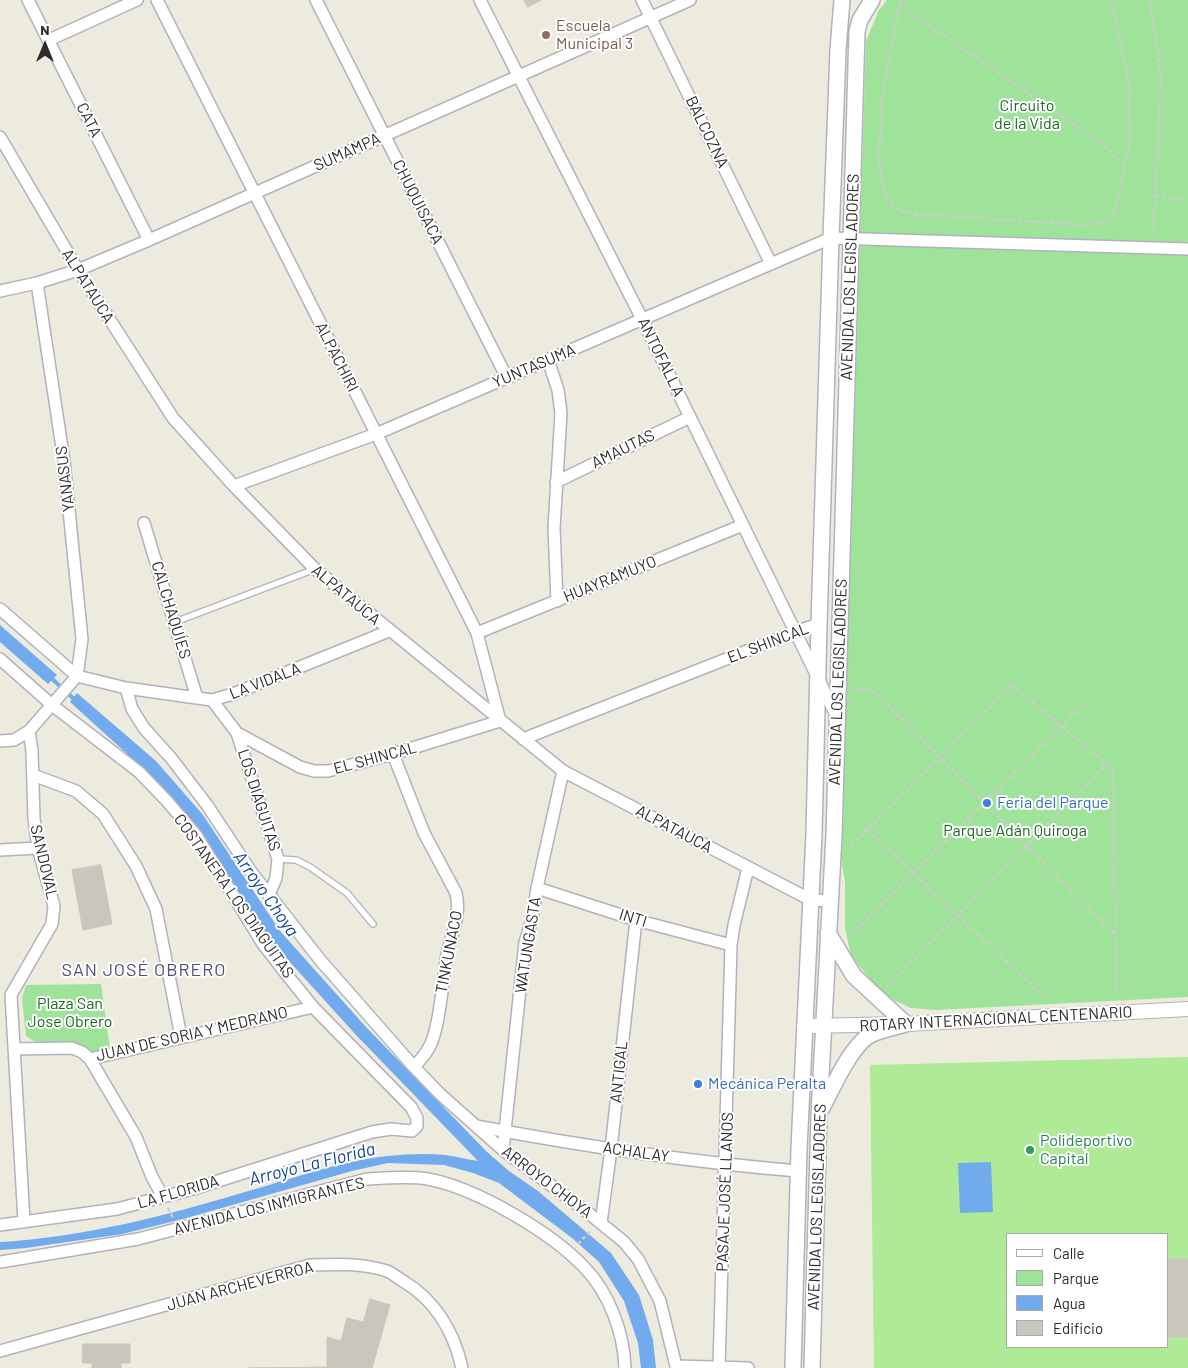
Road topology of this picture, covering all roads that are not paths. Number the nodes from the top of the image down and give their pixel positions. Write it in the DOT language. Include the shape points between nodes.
graph roads {
  1 [pos="28,0"];
  2 [pos="137,0"];
  3 [pos="156,0"];
  4 [pos="316,0"];
  5 [pos="480,0"];
  6 [pos="642,0"];
  7 [pos="690,0"];
  8 [pos="842,0"];
  9 [pos="872,0"];
  10 [pos="651,18"];
  11 [pos="48,40"];
  12 [pos="518,76"];
  13 [pos="385,136"];
  14 [pos="0,138"];
  15 [pos="254,193"];
  16 [pos="831,238"];
  17 [pos="851,239"];
  18 [pos="149,240"];
  19 [pos="1188,249"];
  20 [pos="771,264"];
  21 [pos="78,270"];
  22 [pos="36,283"];
  23 [pos="0,291"];
  24 [pos="642,319"];
  25 [pos="548,360"];
  26 [pos="507,378"];
  27 [pos="690,417"];
  28 [pos="376,434"];
  29 [pos="556,482"];
  30 [pos="234,486"];
  31 [pos="144,523"];
  32 [pos="743,525"];
  33 [pos="315,569"];
  34 [pos="558,601"];
  35 [pos="0,609"];
  36 [pos="175,622"];
  37 [pos="819,624"];
  38 [pos="389,631"];
  39 [pos="796,632"];
  40 [pos="477,633"];
  41 [pos="0,659"];
  42 [pos="818,678"];
  43 [pos="73,680"];
  44 [pos="126,688"];
  45 [pos="197,698"];
  46 [pos="212,700"];
  47 [pos="52,705"];
  48 [pos="837,717"];
  49 [pos="500,721"];
  50 [pos="29,731"];
  51 [pos="237,733"];
  52 [pos="523,739"];
  53 [pos="0,741"];
  54 [pos="393,754"];
  55 [pos="563,771"];
  56 [pos="33,775"];
  57 [pos="38,848"];
  58 [pos="0,850"];
  59 [pos="278,859"];
  60 [pos="748,868"];
  61 [pos="537,888"];
  62 [pos="269,895"];
  63 [pos="811,900"];
  64 [pos="830,901"];
  65 [pos="636,920"];
  66 [pos="373,924"];
  67 [pos="828,933"];
  68 [pos="731,945"];
  69 [pos="5,995"];
  70 [pos="313,1007"];
  71 [pos="1188,1009"];
  72 [pos="906,1024"];
  73 [pos="804,1026"];
  74 [pos="823,1026"];
  75 [pos="181,1038"];
  76 [pos="14,1049"];
  77 [pos="90,1059"];
  78 [pos="414,1068"];
  79 [pos="411,1107"];
  80 [pos="819,1114"];
  81 [pos="474,1125"];
  82 [pos="505,1131"];
  83 [pos="611,1149"];
  84 [pos="504,1150"];
  85 [pos="726,1165"];
  86 [pos="798,1171"];
  87 [pos="163,1197"];
  88 [pos="24,1221"];
  89 [pos="0,1225"];
  90 [pos="596,1226"];
  91 [pos="0,1262"];
  92 [pos="0,1351"];
  93 [pos="719,1367"];
  94 [pos="462,1368"];
  95 [pos="625,1368"];
  96 [pos="748,1368"];
  97 [pos="792,1368"];
  98 [pos="812,1368"];
  1 -- 11 [label="street, CATA"];
  2 -- 11 [label="street"];
  3 -- 15 [label="street, ALPACHIRI"];
  4 -- 13 [label="street, CHUQUISACA"];
  5 -- 12 [label="street, ANTOFALLA"];
  6 -- 10 [label="street, BALCOZNA"];
  7 -- 10 [label="street, SUMAMPA"];
  8 -- 16 [label="main road, AVENIDA LOS LEGISLADORES"];
  9 -- 17 [label="main road, AVENIDA LOS LEGISLADORES" via="857,31"];
  10 -- 12 [label="street, SUMAMPA"];
  10 -- 20 [label="street, BALCOZNA"];
  11 -- 18 [label="street, CATA"];
  12 -- 13 [label="street, SUMAMPA"];
  12 -- 24 [label="street, ANTOFALLA"];
  13 -- 15 [label="street, SUMAMPA"];
  13 -- 26 [label="street, CHUQUISACA"];
  14 -- 21 [label="street, ALPATAUCA"];
  15 -- 18 [label="street, SUMAMPA"];
  15 -- 28 [label="street, ALPACHIRI"];
  16 -- 17 [label="street"];
  16 -- 20 [label="street, YUNTASUMA"];
  16 -- 37 [label="main road, AVENIDA LOS LEGISLADORES"];
  17 -- 19 [label="street"];
  17 -- 48 [label="main road, AVENIDA LOS LEGISLADORES"];
  18 -- 21 [label="street, SUMAMPA"];
  20 -- 24 [label="street, YUNTASUMA"];
  21 -- 22 [label="street, SUMAMPA"];
  21 -- 30 [label="street, ALPATAUCA" via="173,418"];
  22 -- 23 [label="street, SUMAMPA"];
  22 -- 43 [label="street, YANASUS" via="64,461 82,629"];
  24 -- 25 [label="street, YUNTASUMA"];
  24 -- 27 [label="street, ANTOFALLA"];
  25 -- 26 [label="street, YUNTASUMA"];
  25 -- 29 [label="street" via="558,390 561,413"];
  26 -- 28 [label="street, YUNTASUMA"];
  27 -- 29 [label="street, AMAUTAS"];
  27 -- 32 [label="street, ANTOFALLA"];
  28 -- 30 [label="street, YUNTASUMA"];
  28 -- 40 [label="street, ALPACHIRI"];
  29 -- 34 [label="street" via="554,528"];
  30 -- 33 [label="street, ALPATAUCA"];
  31 -- 36 [label="street, CALCHAQUÍES"];
  32 -- 34 [label="street, HUAYRAMUYO"];
  32 -- 39 [label="street, ANTOFALLA"];
  33 -- 36 [label="lane"];
  33 -- 38 [label="street, ALPATAUCA"];
  34 -- 40 [label="street, HUAYRAMUYO"];
  35 -- 43 [label="street"];
  36 -- 45 [label="street, CALCHAQUÍES"];
  37 -- 39 [label="street, EL SHINCAL"];
  37 -- 42 [label="main road, AVENIDA LOS LEGISLADORES"];
  38 -- 46 [label="street, LA VIDALA"];
  38 -- 49 [label="street, ALPATAUCA"];
  39 -- 42 [label="street, ANTOFALLA"];
  39 -- 52 [label="street, EL SHINCAL"];
  40 -- 49 [label="street, ALPACHIRI"];
  41 -- 47 [label="street, COSTANERA LOS DIAGUITAS"];
  42 -- 48 [label="street, ANTOFALLA"];
  42 -- 63 [label="main road, AVENIDA LOS LEGISLADORES"];
  43 -- 44 [label="street, LA VIDALA"];
  43 -- 47 [label="street"];
  44 -- 45 [label="street, LA VIDALA"];
  44 -- 62 [label="street, ARROYO CHOYA" via="132,709 144,728 207,805"];
  45 -- 46 [label="street, LA VIDALA"];
  46 -- 51 [label="street, EL SHINCAL"];
  47 -- 50 [label="street"];
  47 -- 70 [label="street, COSTANERA LOS DIAGUITAS" via="139,772 166,800 196,835 263,944"];
  48 -- 64 [label="main road, AVENIDA LOS LEGISLADORES"];
  49 -- 52 [label="street, ALPATAUCA"];
  49 -- 54 [label="street, EL SHINCAL"];
  50 -- 53 [label="street" via="14,740"];
  50 -- 56 [label="street, SANDOVAL"];
  51 -- 54 [label="street, EL SHINCAL" via="300,767 314,771 328,771"];
  51 -- 59 [label="street, LOS DIAGUITAS"];
  52 -- 55 [label="street, ALPATAUCA"];
  54 -- 78 [label="street, TINKUNACO" via="424,833 456,893 458,904 435,1034 428,1052"];
  55 -- 60 [label="street, ALPATAUCA"];
  55 -- 61 [label="street, WATUNGASTA"];
  56 -- 57 [label="street, SANDOVAL"];
  56 -- 75 [label="street" via="76,791 103,814 136,866 156,909"];
  57 -- 58 [label="street"];
  57 -- 69 [label="street, SANDOVAL" via="54,906 52,924"];
  59 -- 62 [label="street, LOS DIAGUITAS" via="276,878"];
  59 -- 66 [label="lane" via="296,860 310,867 347,893"];
  60 -- 63 [label="street, ALPATAUCA"];
  60 -- 68 [label="street, PASAJE JOSÉ LLANOS"];
  61 -- 65 [label="street, INTI"];
  61 -- 82 [label="street, WATUNGASTA" via="525,942"];
  62 -- 78 [label="street, ARROYO CHOYA"];
  63 -- 64 [label="street, ALPATAUCA"];
  63 -- 73 [label="main road, AVENIDA LOS LEGISLADORES"];
  64 -- 67 [label="main road, AVENIDA LOS LEGISLADORES"];
  65 -- 68 [label="street, INTI"];
  65 -- 83 [label="street, ANTIGAL"];
  67 -- 72 [label="main road" via="854,976"];
  67 -- 74 [label="main road, AVENIDA LOS LEGISLADORES"];
  68 -- 85 [label="street, PASAJE JOSÉ LLANOS"];
  69 -- 76 [label="street, SANDOVAL"];
  70 -- 75 [label="street, JUAN DE SORIA Y MEDRANO"];
  70 -- 79 [label="street, COSTANERA LOS DIAGUITAS"];
  71 -- 72 [label="street, ROTARY INTERNACIONAL CENTENARIO"];
  72 -- 74 [label="street, ROTARY INTERNACIONAL CENTENARIO"];
  72 -- 80 [label="main road" via="870,1035 858,1046"];
  73 -- 74 [label="street, ROTARY INTERNACIONAL CENTENARIO"];
  73 -- 86 [label="main road, AVENIDA LOS LEGISLADORES"];
  74 -- 80 [label="main road, AVENIDA LOS LEGISLADORES"];
  75 -- 77 [label="street, JUAN DE SORIA Y MEDRANO"];
  76 -- 77 [label="street, JUAN DE SORIA Y MEDRANO" via="72,1048"];
  76 -- 88 [label="street, SANDOVAL"];
  77 -- 87 [label="street" via="136,1138"];
  78 -- 81 [label="street, ARROYO CHOYA"];
  79 -- 87 [label="street, LA FLORIDA" via="418,1118 412,1131 390,1129 372,1132"];
  80 -- 98 [label="main road, AVENIDA LOS LEGISLADORES"];
  81 -- 82 [label="street, ACHALAY"];
  81 -- 84 [label="street, ARROYO CHOYA"];
  82 -- 83 [label="street, ACHALAY"];
  82 -- 84 [label="street, WATUNGASTA"];
  83 -- 85 [label="street, ACHALAY"];
  83 -- 90 [label="street, ANTIGAL"];
  84 -- 90 [label="street, ARROYO CHOYA"];
  85 -- 86 [label="street, ACHALAY"];
  85 -- 93 [label="street, PASAJE JOSÉ LLANOS"];
  86 -- 97 [label="main road, AVENIDA LOS LEGISLADORES"];
  87 -- 88 [label="street, LA FLORIDA" via="117,1209"];
  88 -- 89 [label="street, LA FLORIDA"];
  90 -- 93 [label="street, ARROYO CHOYA" via="624,1242 638,1259 660,1301 676,1366"];
  91 -- 95 [label="street, AVENIDA LOS INMIGRANTES" via="138,1239 367,1180 426,1179 451,1185 515,1215 558,1244 585,1268 616,1318"];
  92 -- 94 [label="street, JUAN ARCHEVERROA" via="310,1265 346,1263 388,1272 418,1290 438,1312 458,1351"];
  93 -- 96 [label="street"];
}
